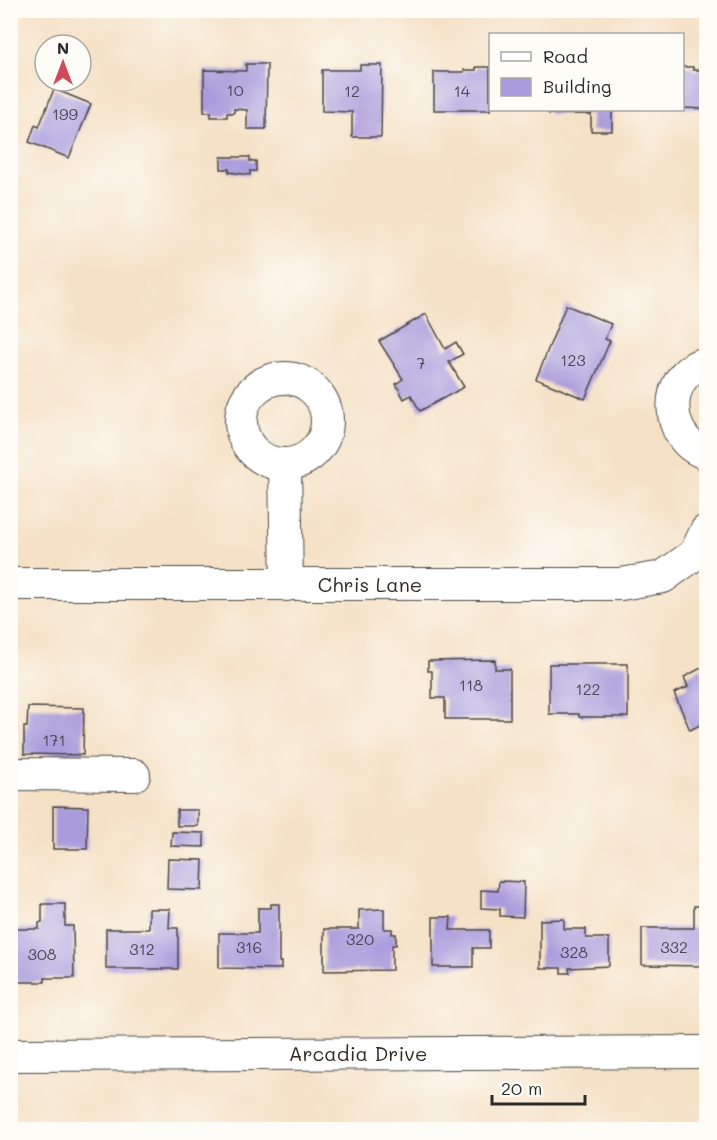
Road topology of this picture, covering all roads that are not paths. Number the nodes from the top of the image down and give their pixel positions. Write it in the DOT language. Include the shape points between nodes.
graph roads {
  1 [pos="706,363"];
  2 [pos="706,453"];
  3 [pos="285,465"];
  4 [pos="706,531"];
  5 [pos="10,584"];
  6 [pos="287,585"];
  7 [pos="10,774"];
  8 [pos="134,775"];
  9 [pos="706,1052"];
  10 [pos="10,1055"];
  1 -- 2 [label="street" via="685,375 675,391 672,409 676,428 687,443"];
  3 -- 6 [label="street"];
  4 -- 6 [label="street, Chris Lane" via="695,554 663,577 621,584"];
  5 -- 6 [label="street, Chris Lane"];
  7 -- 8 [label="street"];
  9 -- 10 [label="street, Arcadia Drive"];
}
